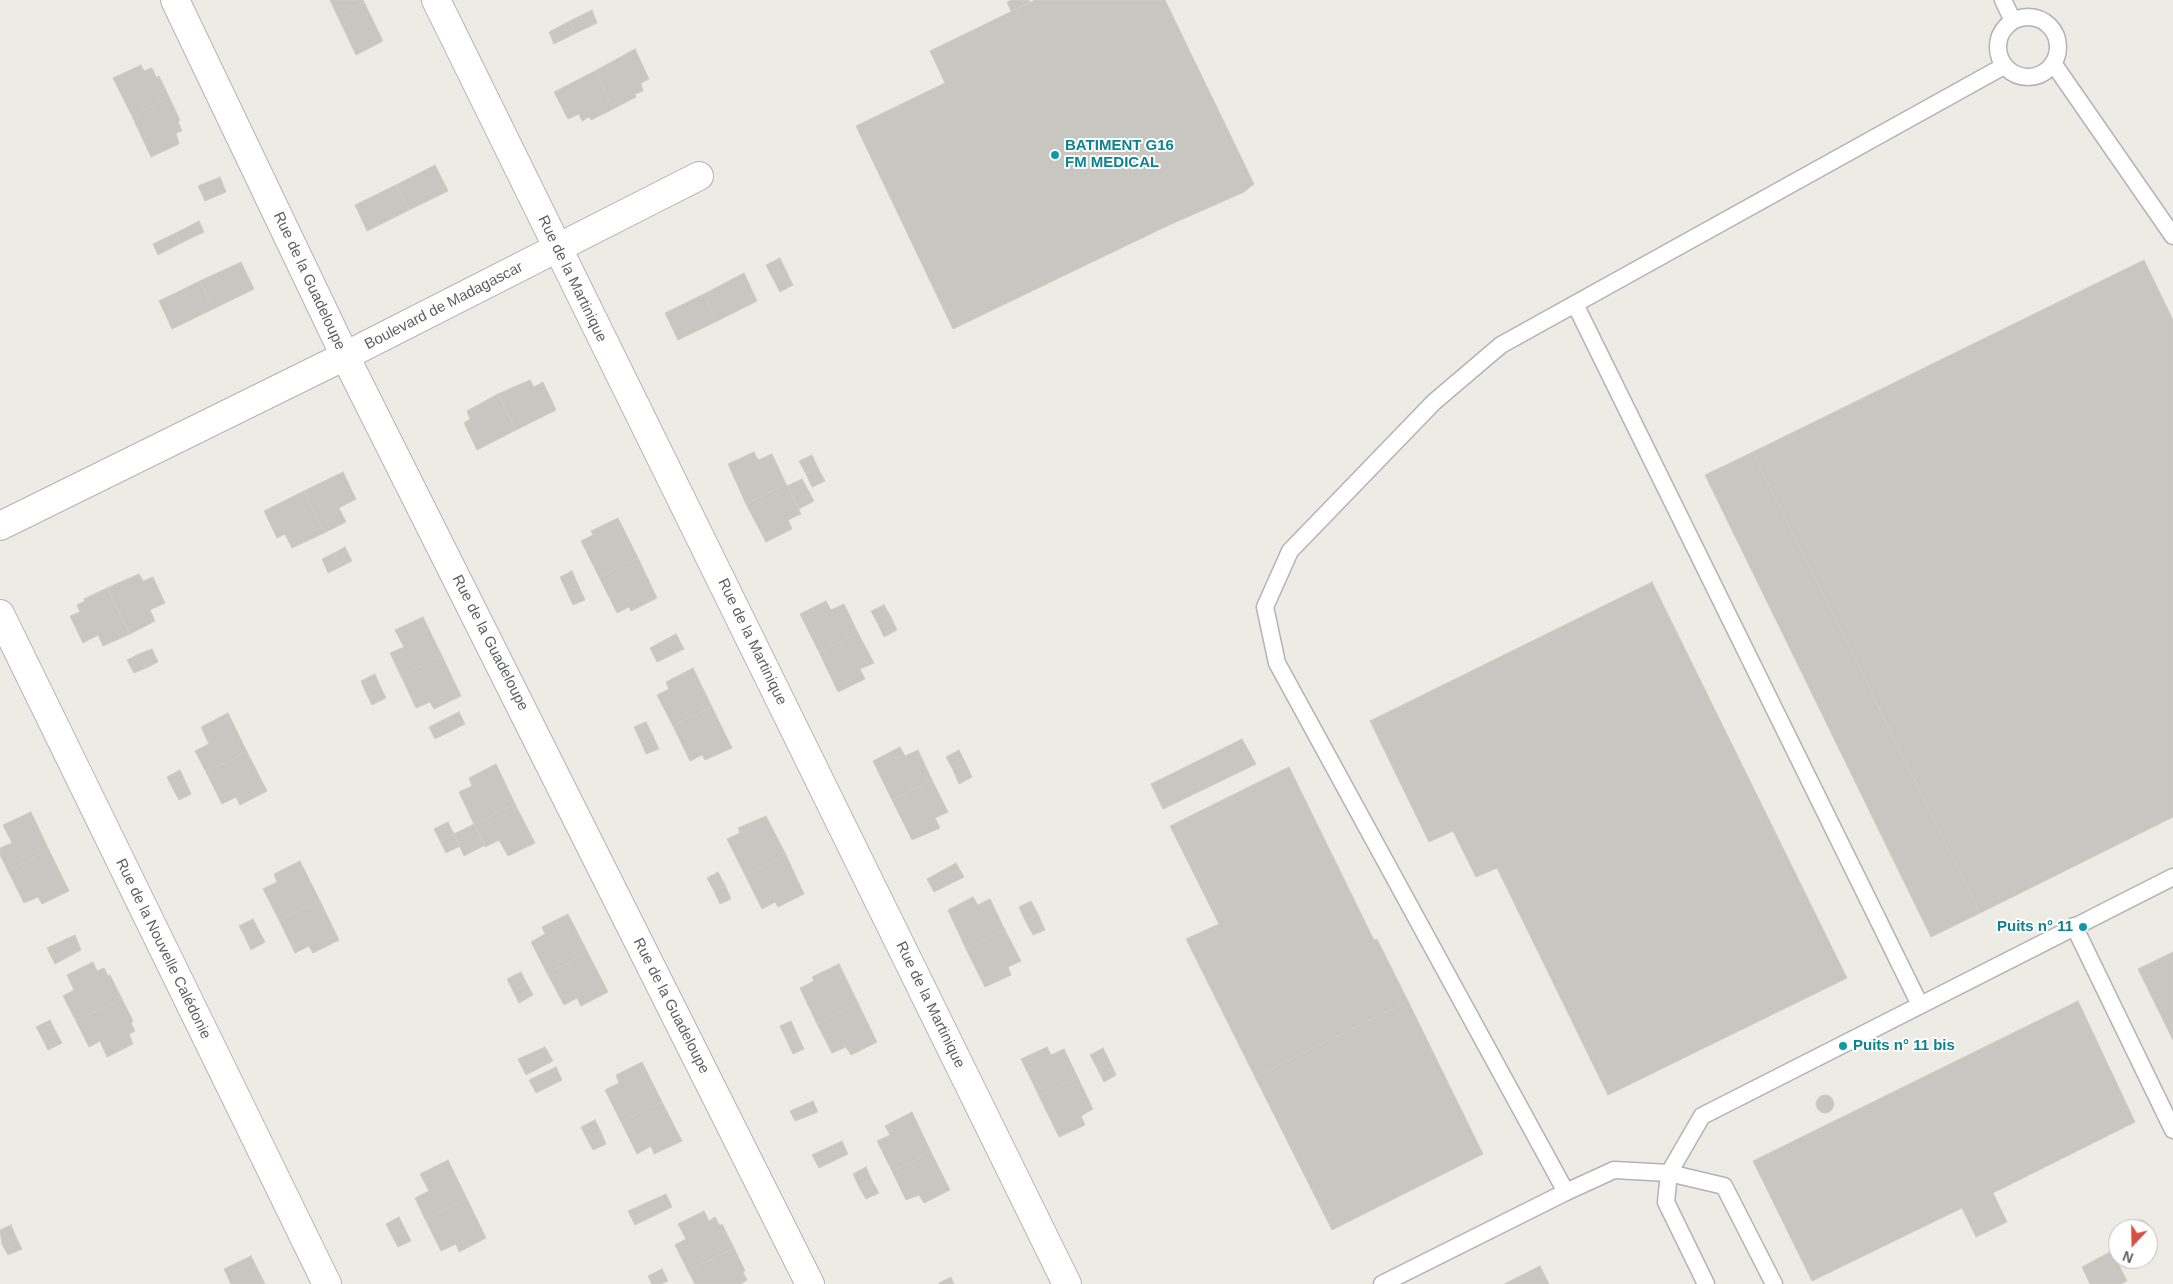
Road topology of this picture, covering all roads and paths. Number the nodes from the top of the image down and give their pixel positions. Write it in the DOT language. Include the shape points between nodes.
graph roads {
  1 [pos="175,0"];
  2 [pos="436,0"];
  3 [pos="2003,0"];
  4 [pos="2013,20"];
  5 [pos="2053,63"];
  6 [pos="2004,66"];
  7 [pos="699,176"];
  8 [pos="2173,236"];
  9 [pos="558,248"];
  10 [pos="1575,304"];
  11 [pos="345,356"];
  12 [pos="0,526"];
  13 [pos="0,614"];
  14 [pos="2173,877"];
  15 [pos="2074,926"];
  16 [pos="1920,1005"];
  17 [pos="2173,1130"];
  18 [pos="1669,1172"];
  19 [pos="1566,1192"];
  20 [pos="327,1284"];
  21 [pos="810,1284"];
  22 [pos="1067,1284"];
  23 [pos="1382,1284"];
  24 [pos="1706,1284"];
  25 [pos="1774,1284"];
  1 -- 11 [label="street, Rue de la Guadeloupe"];
  2 -- 9 [label="street, Rue de la Martinique"];
  3 -- 4 [label="lane"];
  4 -- 5 [label="lane" via="2034,17 2051,28 2058,46"];
  4 -- 6 [label="lane" via="2000,36 1998,46"];
  5 -- 6 [label="lane" via="2039,75 2030,77"];
  5 -- 8 [label="lane"];
  6 -- 10 [label="lane"];
  7 -- 9 [label="street, Boulevard de Madagascar"];
  9 -- 11 [label="street, Boulevard de Madagascar"];
  9 -- 22 [label="street, Rue de la Martinique"];
  10 -- 16 [label="lane"];
  10 -- 19 [label="lane" via="1501,345 1434,402 1290,551 1265,607 1277,663"];
  11 -- 12 [label="street, Boulevard de Madagascar"];
  11 -- 21 [label="street, Rue de la Guadeloupe"];
  13 -- 20 [label="street, Rue de la Nouvelle Calédonie"];
  14 -- 15 [label="lane"];
  15 -- 16 [label="lane"];
  15 -- 17 [label="lane"];
  16 -- 18 [label="lane" via="1702,1116"];
  18 -- 19 [label="lane" via="1614,1170"];
  18 -- 24 [label="lane" via="1666,1202"];
  18 -- 25 [label="lane" via="1724,1186"];
  19 -- 23 [label="lane"];
}
